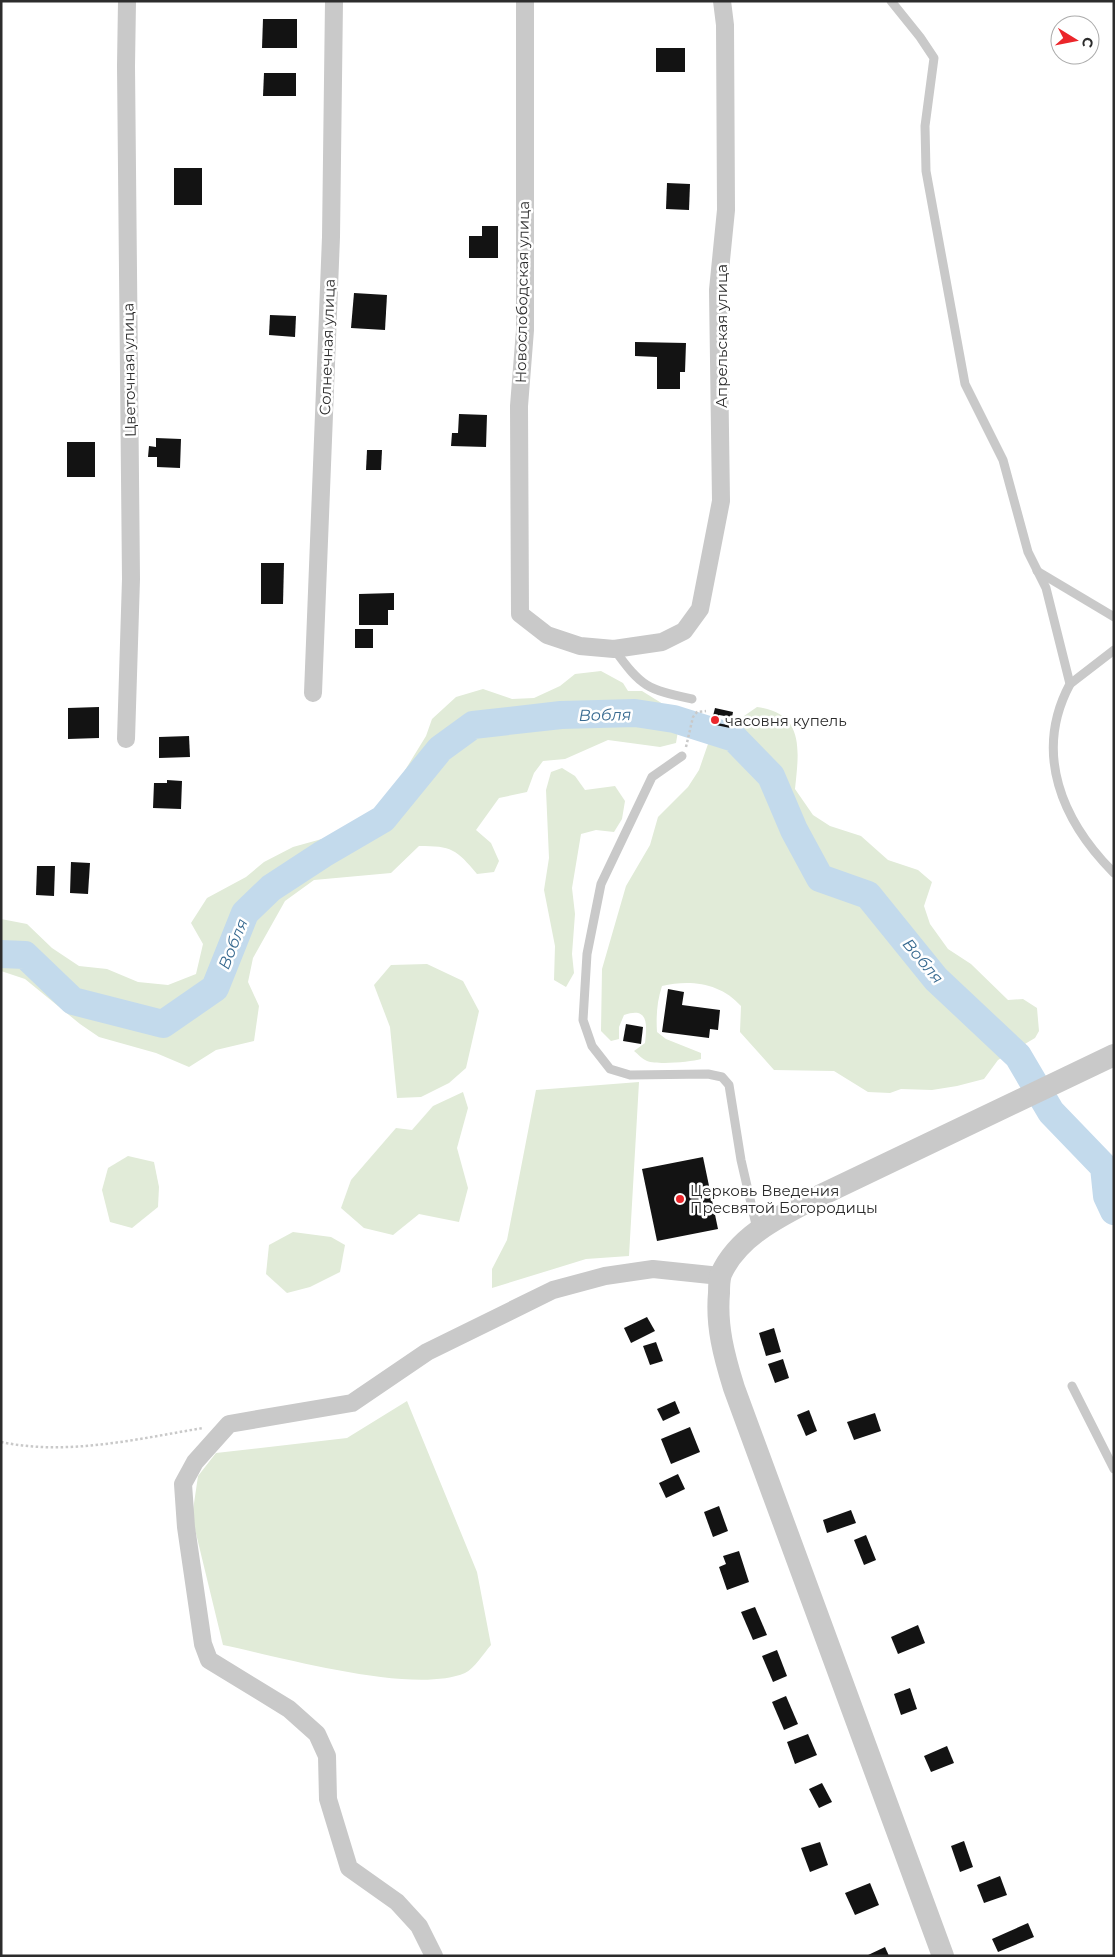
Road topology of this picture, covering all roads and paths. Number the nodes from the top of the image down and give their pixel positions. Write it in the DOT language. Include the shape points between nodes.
graph roads {
  1 [pos="127,1"];
  2 [pos="334,1"];
  3 [pos="526,1"];
  4 [pos="722,1"];
  5 [pos="891,1"];
  6 [pos="1037,571"];
  7 [pos="1114,618"];
  8 [pos="614,650"];
  9 [pos="1114,650"];
  10 [pos="1070,684"];
  11 [pos="313,693"];
  12 [pos="692,699"];
  13 [pos="706,711"];
  14 [pos="126,739"];
  15 [pos="688,741"];
  16 [pos="682,756"];
  17 [pos="1114,873"];
  18 [pos="1114,1055"];
  19 [pos="758,1233"];
  20 [pos="720,1276"];
  21 [pos="1072,1386"];
  22 [pos="229,1424"];
  23 [pos="1,1442"];
  24 [pos="1114,1469"];
  25 [pos="434,1956"];
  26 [pos="943,1956"];
  1 -- 14 [label="street, Цветочная улица" via="131,579"];
  2 -- 11 [label="street, Солнечная улица" via="331,237"];
  3 -- 8 [label="street, Новослободская улица" via="524,330 519,406 520,614 547,635 580,646"];
  4 -- 8 [label="street, Апрельская улица" via="725,25 726,210 718,290 722,501 700,608 684,630 662,642"];
  5 -- 6 [label="lane" via="934,58 925,126 926,171 965,384 1003,460 1028,552"];
  6 -- 7 [label="lane"];
  6 -- 10 [label="lane" via="1046,588"];
  8 -- 12 [label="lane" via="632,675 648,688"];
  9 -- 10 [label="lane"];
  10 -- 17 [label="lane" via="1059,705 1052,743 1057,786 1077,827 1095,854"];
  13 -- 15 [label="path" via="697,712 693,717"];
  16 -- 19 [label="lane" via="652,778 601,884 587,954 583,1020 592,1046 610,1069 630,1074 708,1074 722,1077 730,1085 741,1160"];
  18 -- 19 [label="street" via="815,1198 779,1217"];
  19 -- 20 [label="street" via="740,1245"];
  20 -- 22 [label="street" via="652,1269 605,1276 553,1290 427,1352 352,1403"];
  20 -- 26 [label="street" via="717,1311 722,1350 734,1388"];
  21 -- 24 [label="lane"];
  22 -- 23 [label="path" via="88,1446 20,1446"];
  22 -- 25 [label="street" via="195,1462 183,1484 200,1625 209,1660 289,1709 318,1734 327,1756 328,1799 349,1868 397,1902 420,1926"];
}
